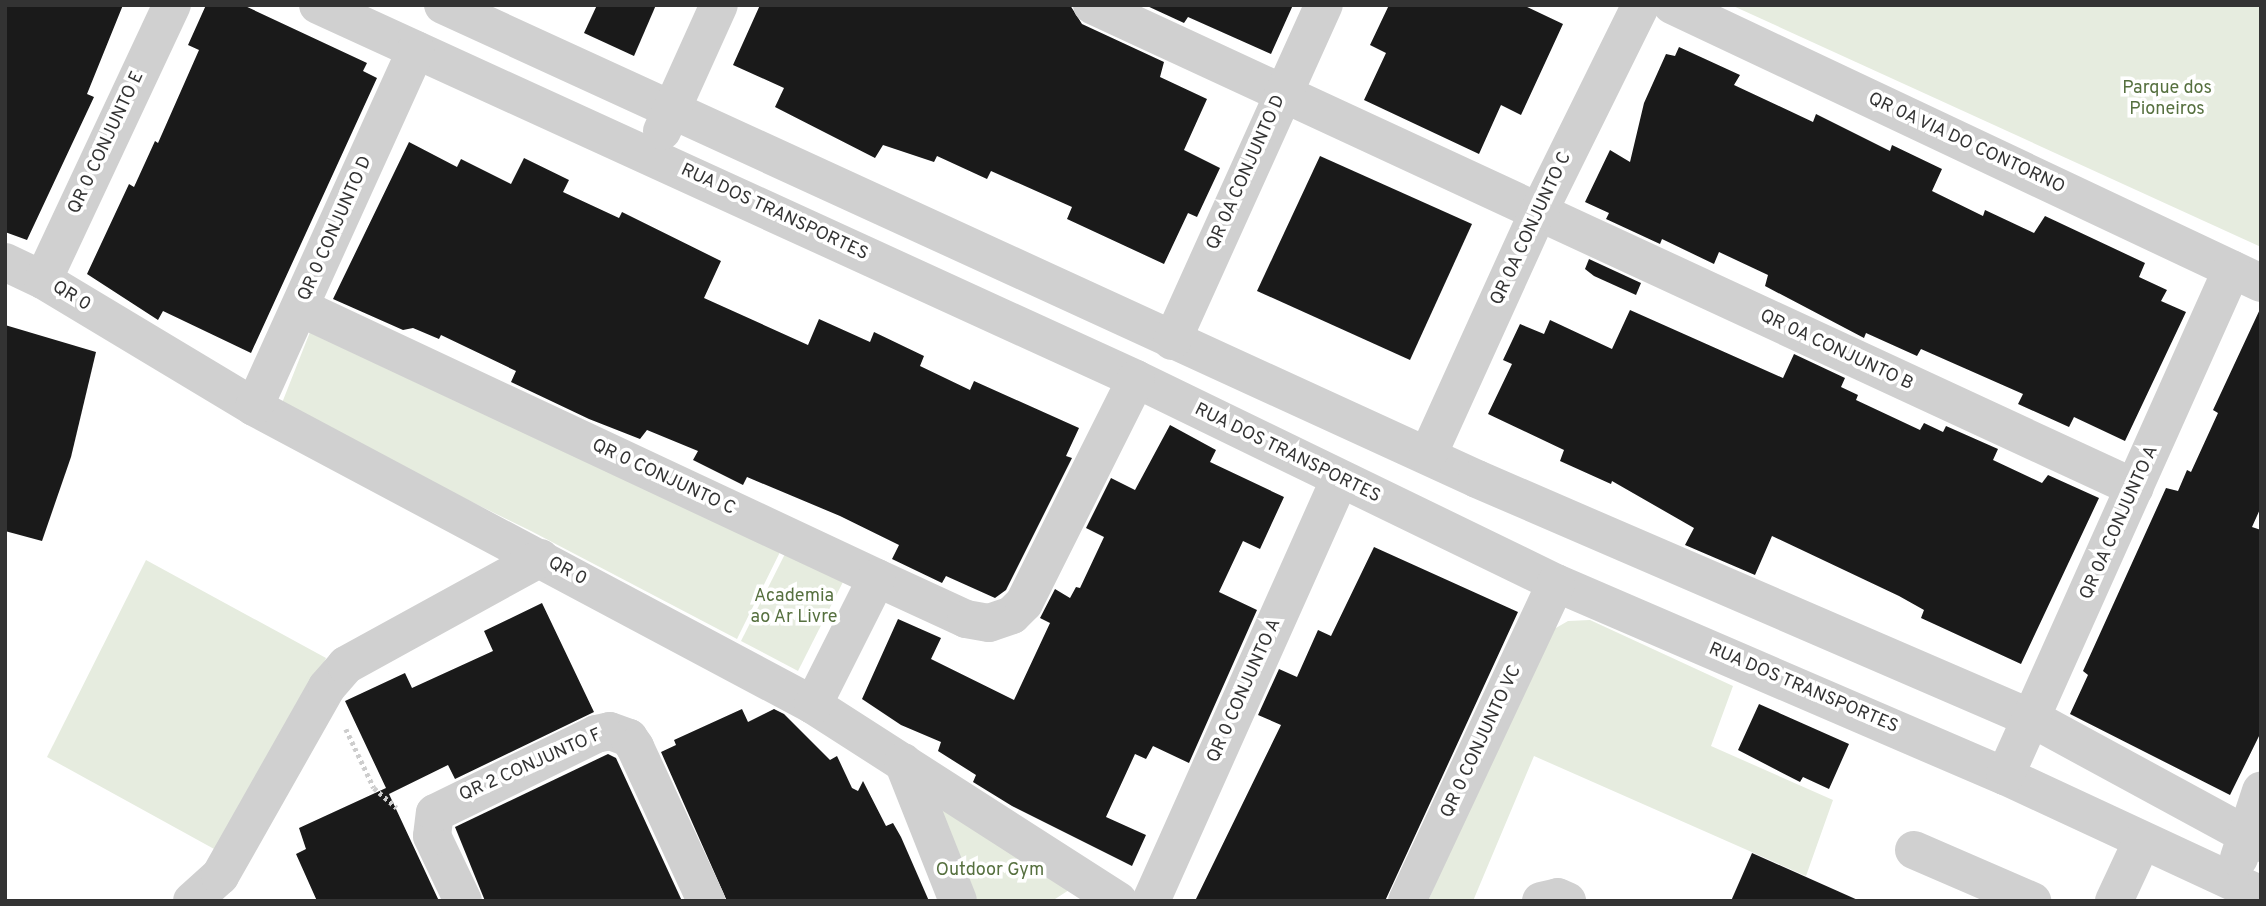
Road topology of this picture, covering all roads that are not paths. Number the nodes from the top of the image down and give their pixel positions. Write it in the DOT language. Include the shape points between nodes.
graph roads {
  1 [pos="172,5"];
  2 [pos="318,5"];
  3 [pos="443,5"];
  4 [pos="719,5"];
  5 [pos="1092,5"];
  6 [pos="1324,5"];
  7 [pos="1641,5"];
  8 [pos="1672,5"];
  9 [pos="416,50"];
  10 [pos="1282,95"];
  11 [pos="673,108"];
  12 [pos="649,155"];
  13 [pos="1538,213"];
  14 [pos="5,262"];
  15 [pos="2246,276"];
  16 [pos="43,280"];
  17 [pos="301,308"];
  18 [pos="1172,341"];
  19 [pos="1136,379"];
  20 [pos="254,407"];
  21 [pos="1429,455"];
  22 [pos="1339,481"];
  23 [pos="1485,482"];
  24 [pos="2135,488"];
  25 [pos="1462,539"];
  26 [pos="541,558"];
  27 [pos="877,578"];
  28 [pos="1556,583"];
  29 [pos="813,705"];
  30 [pos="2033,719"];
  31 [pos="903,762"];
  32 [pos="2005,775"];
  33 [pos="2261,791"];
  34 [pos="2253,839"];
  35 [pos="2142,841"];
  36 [pos="1914,850"];
  37 [pos="2238,893"];
  38 [pos="192,901"];
  39 [pos="463,901"];
  40 [pos="706,901"];
  41 [pos="958,901"];
  42 [pos="1118,901"];
  43 [pos="1151,901"];
  44 [pos="1407,901"];
  45 [pos="1541,901"];
  46 [pos="1567,901"];
  47 [pos="2032,901"];
  48 [pos="2114,901"];
  1 -- 16 [label="street, QR 0 CONJUNTO E"];
  2 -- 9 [label="street, RUA DOS TRANSPORTES"];
  3 -- 11 [label="street"];
  4 -- 11 [label="street"];
  5 -- 10 [label="street, QR 0A CONJUNTO B"];
  6 -- 10 [label="street, QR 0A CONJUNTO D"];
  7 -- 13 [label="street, QR 0A CONJUNTO C"];
  8 -- 15 [label="street, QR 0A VIA DO CONTORNO"];
  9 -- 12 [label="street, RUA DOS TRANSPORTES"];
  9 -- 17 [label="street, QR 0 CONJUNTO D"];
  10 -- 13 [label="street, QR 0A CONJUNTO B"];
  10 -- 18 [label="street, QR 0A CONJUNTO D"];
  11 -- 12 [label="street"];
  11 -- 18 [label="street"];
  12 -- 19 [label="street, RUA DOS TRANSPORTES"];
  13 -- 21 [label="street, QR 0A CONJUNTO C"];
  13 -- 24 [label="street, QR 0A CONJUNTO B"];
  14 -- 16 [label="street, QR 0"];
  15 -- 24 [label="street, QR 0A CONJUNTO A"];
  16 -- 20 [label="street, QR 0"];
  17 -- 20 [label="street, QR 0 CONJUNTO D"];
  17 -- 27 [label="street, QR 0 CONJUNTO C"];
  18 -- 21 [label="street"];
  19 -- 22 [label="street, RUA DOS TRANSPORTES"];
  19 -- 27 [label="street, QR 0 CONJUNTO C" via="1024,603 1012,615 989,623 966,618"];
  20 -- 26 [label="street, QR 0"];
  21 -- 23 [label="street"];
  22 -- 25 [label="street, RUA DOS TRANSPORTES"];
  22 -- 43 [label="street, QR 0 CONJUNTO A"];
  23 -- 25 [label="street"];
  23 -- 30 [label="street"];
  24 -- 30 [label="street, QR 0A CONJUNTO A"];
  25 -- 28 [label="street, RUA DOS TRANSPORTES"];
  26 -- 29 [label="street, QR 0"];
  26 -- 38 [label="street" via="346,665 327,687 220,876"];
  27 -- 29 [label="street"];
  28 -- 32 [label="street, RUA DOS TRANSPORTES"];
  28 -- 44 [label="street, QR 0 CONJUNTO VC"];
  29 -- 31 [label="street, QR 0"];
  30 -- 32 [label="street, QR 0A CONJUNTO A"];
  30 -- 34 [label="street"];
  31 -- 41 [label="street"];
  31 -- 42 [label="street, QR 0"];
  32 -- 35 [label="street, RUA DOS TRANSPORTES"];
  33 -- 34 [label="street"];
  34 -- 37 [label="street"];
  35 -- 37 [label="street, RUA DOS TRANSPORTES"];
  35 -- 48 [label="street"];
  36 -- 47 [label="street"];
  39 -- 40 [label="street, QR 2 CONJUNTO F" via="430,823 444,805 596,734 621,733 635,747"];
  45 -- 46 [label="street" via="1558,897"];
}
